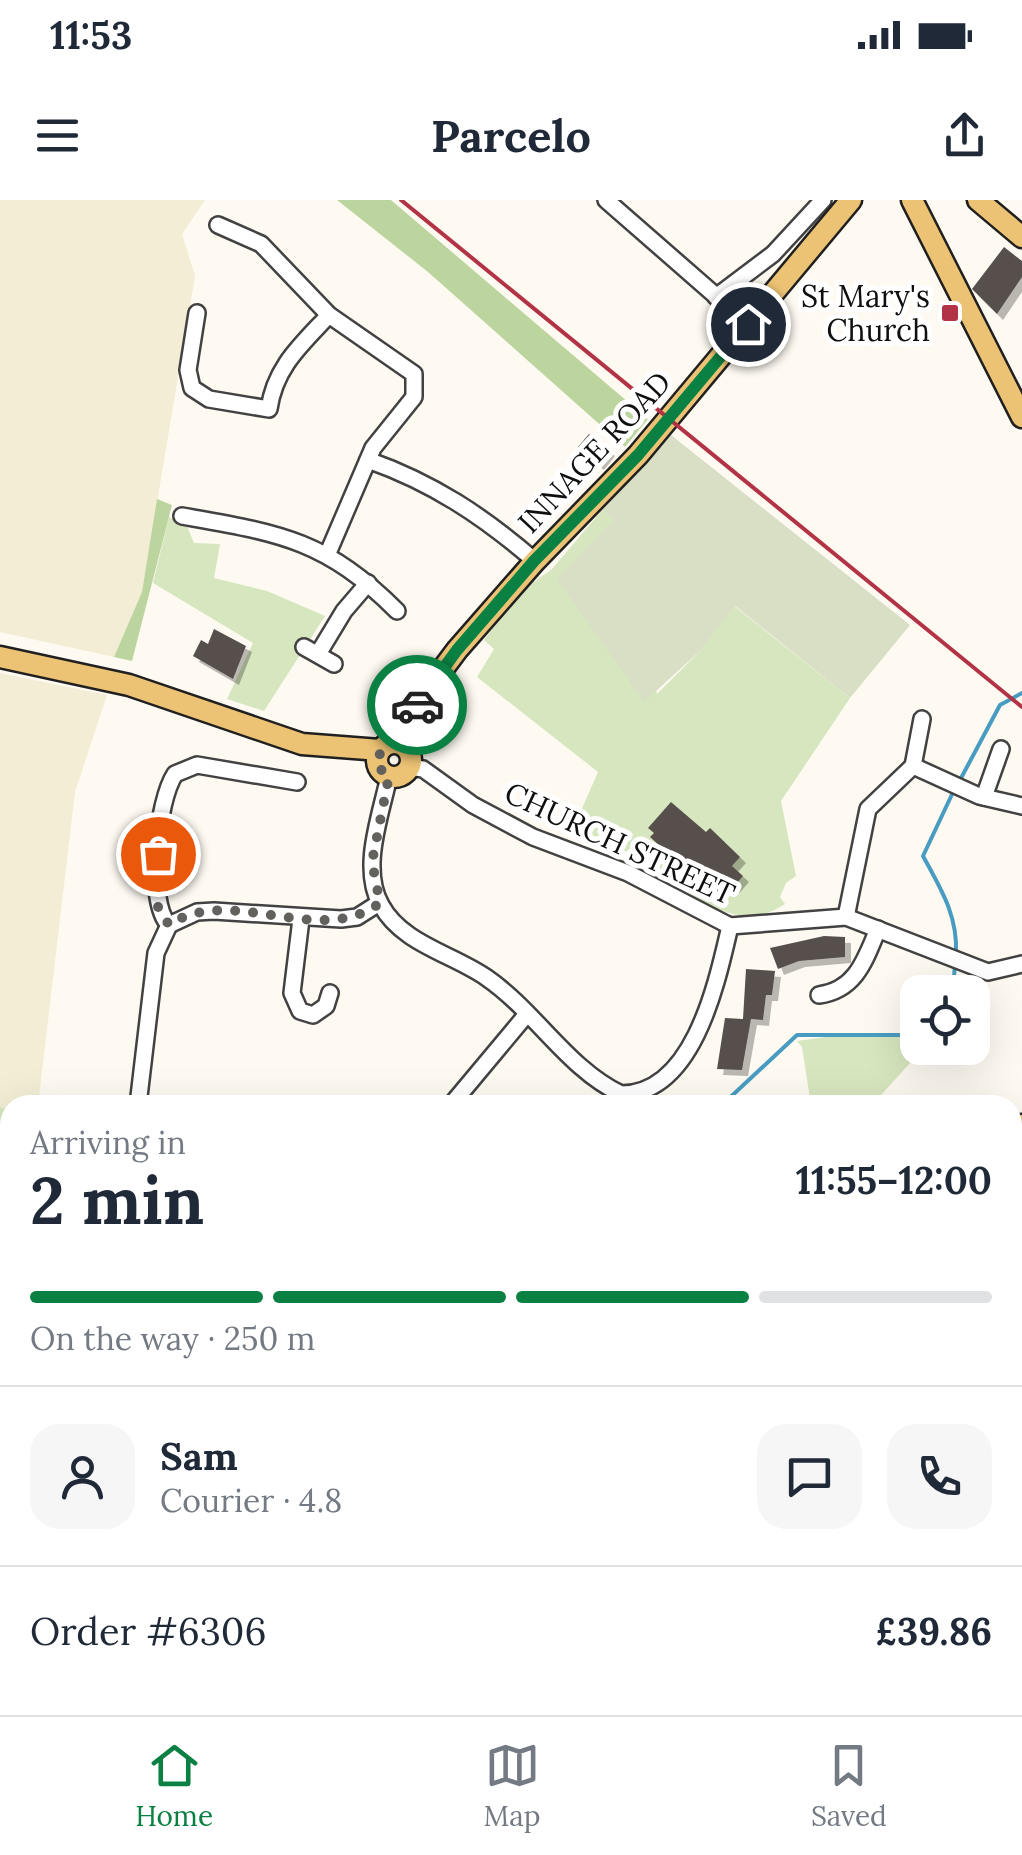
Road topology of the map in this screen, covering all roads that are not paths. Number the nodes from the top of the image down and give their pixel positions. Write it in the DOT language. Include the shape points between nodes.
graph roads {
  1 [pos="606,200"];
  2 [pos="823,200"];
  3 [pos="851,200"];
  4 [pos="978,200"];
  5 [pos="911,201"];
  6 [pos="218,224"];
  7 [pos="234,230"];
  8 [pos="1022,237"];
  9 [pos="230,249"];
  10 [pos="716,297"];
  11 [pos="197,313"];
  12 [pos="330,315"];
  13 [pos="748,324"];
  14 [pos="1022,417"];
  15 [pos="368,460"];
  16 [pos="192,523"];
  17 [pos="328,554"];
  18 [pos="534,561"];
  19 [pos="368,583"];
  20 [pos="397,610"];
  21 [pos="0,658"];
  22 [pos="334,664"];
  23 [pos="922,719"];
  24 [pos="1000,749"];
  25 [pos="395,752"];
  26 [pos="914,766"];
  27 [pos="389,776"];
  28 [pos="297,782"];
  29 [pos="984,797"];
  30 [pos="1022,806"];
  31 [pos="380,903"];
  32 [pos="846,917"];
  33 [pos="300,919"];
  34 [pos="169,925"];
  35 [pos="730,926"];
  36 [pos="878,929"];
  37 [pos="1022,964"];
  38 [pos="330,993"];
  39 [pos="819,995"];
  40 [pos="527,1014"];
  41 [pos="139,1095"];
  42 [pos="459,1095"];
  43 [pos="613,1095"];
  44 [pos="633,1095"];
  1 -- 10 [label="street"];
  2 -- 10 [label="street" via="774,254"];
  3 -- 13 [label="main road, INNAGE ROAD"];
  4 -- 8 [label="main road"];
  5 -- 14 [label="main road"];
  6 -- 7 [label="street"];
  7 -- 9 [label="street"];
  7 -- 12 [label="street" via="272,253"];
  10 -- 13 [label="street"];
  11 -- 12 [label="street" via="192,388 208,400 269,410 278,374"];
  12 -- 15 [label="street" via="404,364 417,384"];
  13 -- 18 [label="main road, INNAGE ROAD" via="638,455"];
  15 -- 17 [label="street"];
  15 -- 18 [label="street" via="458,500"];
  16 -- 17 [label="street" via="288,536"];
  17 -- 19 [label="street"];
  18 -- 25 [label="main road, INNAGE ROAD" via="457,650 420,701"];
  19 -- 20 [label="street"];
  19 -- 22 [label="street" via="311,650"];
  21 -- 25 [label="main road" via="130,685 302,744"];
  23 -- 26 [label="street"];
  24 -- 29 [label="street"];
  25 -- 27 [label="main road" via="398,776"];
  25 -- 35 [label="street, CHURCH STREET" via="534,837 628,873"];
  26 -- 29 [label="street"];
  26 -- 32 [label="street" via="868,809"];
  27 -- 31 [label="street" via="372,862"];
  28 -- 34 [label="street" via="196,765 175,774 154,886 160,916"];
  29 -- 30 [label="street"];
  31 -- 33 [label="street" via="357,917"];
  31 -- 40 [label="street" via="416,940 491,980"];
  32 -- 35 [label="street, CHURCH STREET"];
  32 -- 36 [label="street, CHURCH STREET"];
  33 -- 34 [label="street" via="197,912"];
  33 -- 38 [label="street" via="295,1005 318,1014"];
  34 -- 41 [label="street" via="156,953"];
  35 -- 44 [label="street" via="709,1010 689,1046 651,1089"];
  36 -- 37 [label="street, CHURCH STREET" via="988,972"];
  36 -- 39 [label="street" via="858,975 840,990"];
  40 -- 42 [label="street"];
  40 -- 43 [label="street"];
}
